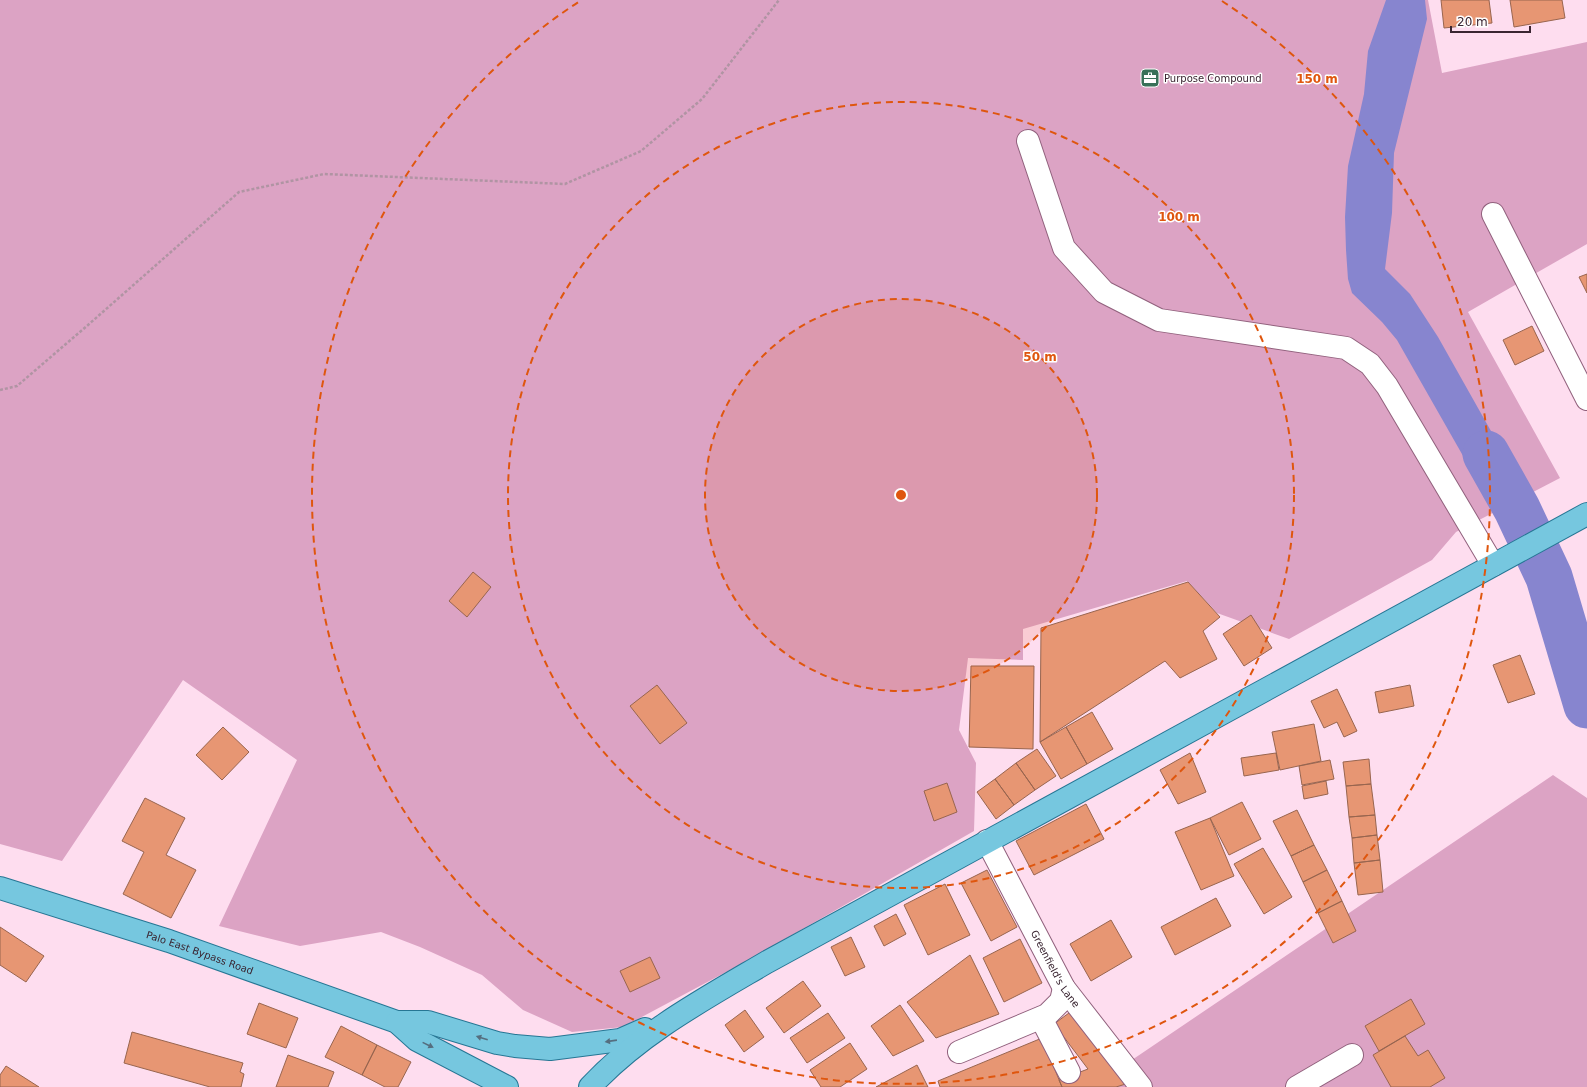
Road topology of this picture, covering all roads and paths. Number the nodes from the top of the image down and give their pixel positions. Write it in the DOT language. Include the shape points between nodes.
graph roads {
  1 [pos="779,0"];
  2 [pos="1028,141"];
  3 [pos="1493,214"];
  4 [pos="0,390"];
  5 [pos="1587,399"];
  6 [pos="1587,514"];
  7 [pos="1500,561"];
  8 [pos="987,841"];
  9 [pos="0,888"];
  10 [pos="1014,892"];
  11 [pos="1039,965"];
  12 [pos="1064,988"];
  13 [pos="673,1018"];
  14 [pos="1041,1018"];
  15 [pos="397,1022"];
  16 [pos="550,1049"];
  17 [pos="959,1052"];
  18 [pos="1352,1055"];
  19 [pos="1069,1072"];
  20 [pos="591,1085"];
  21 [pos="1138,1086"];
  22 [pos="507,1087"];
  23 [pos="1297,1087"];
  1 -- 4 [label="path" via="702,99 641,151 565,184 324,174 238,192 17,386"];
  2 -- 7 [label="street" via="1064,248 1104,292 1159,320 1346,348 1370,364 1387,386"];
  3 -- 5 [label="street"];
  6 -- 7 [label="main road"];
  7 -- 8 [label="main road"];
  8 -- 10 [label="street, Greenfield's Lane"];
  8 -- 13 [label="main road" via="766,962"];
  9 -- 15 [label="main road, Palo East Bypass Road" via="169,941"];
  10 -- 11 [label="street" via="1006,896"];
  10 -- 12 [label="street, Greenfield's Lane"];
  12 -- 14 [label="street" via="1061,1001 1048,1015"];
  12 -- 21 [label="street, Greenfield's Lane"];
  13 -- 16 [label="main road, Palo East Bypass Road, one-way" via="620,1040"];
  13 -- 20 [label="main road" via="628,1051"];
  14 -- 17 [label="street"];
  14 -- 19 [label="street"];
  16 -- 15 [label="main road, Palo East Bypass Road, one-way" via="497,1043 428,1022"];
  15 -- 22 [label="main road, Palo East Bypass Road, one-way" via="417,1040"];
  16 -- 20 [label="main road, Palo East Bypass Road" via="580,1054 593,1060 596,1067"];
  18 -- 23 [label="street"];
}
